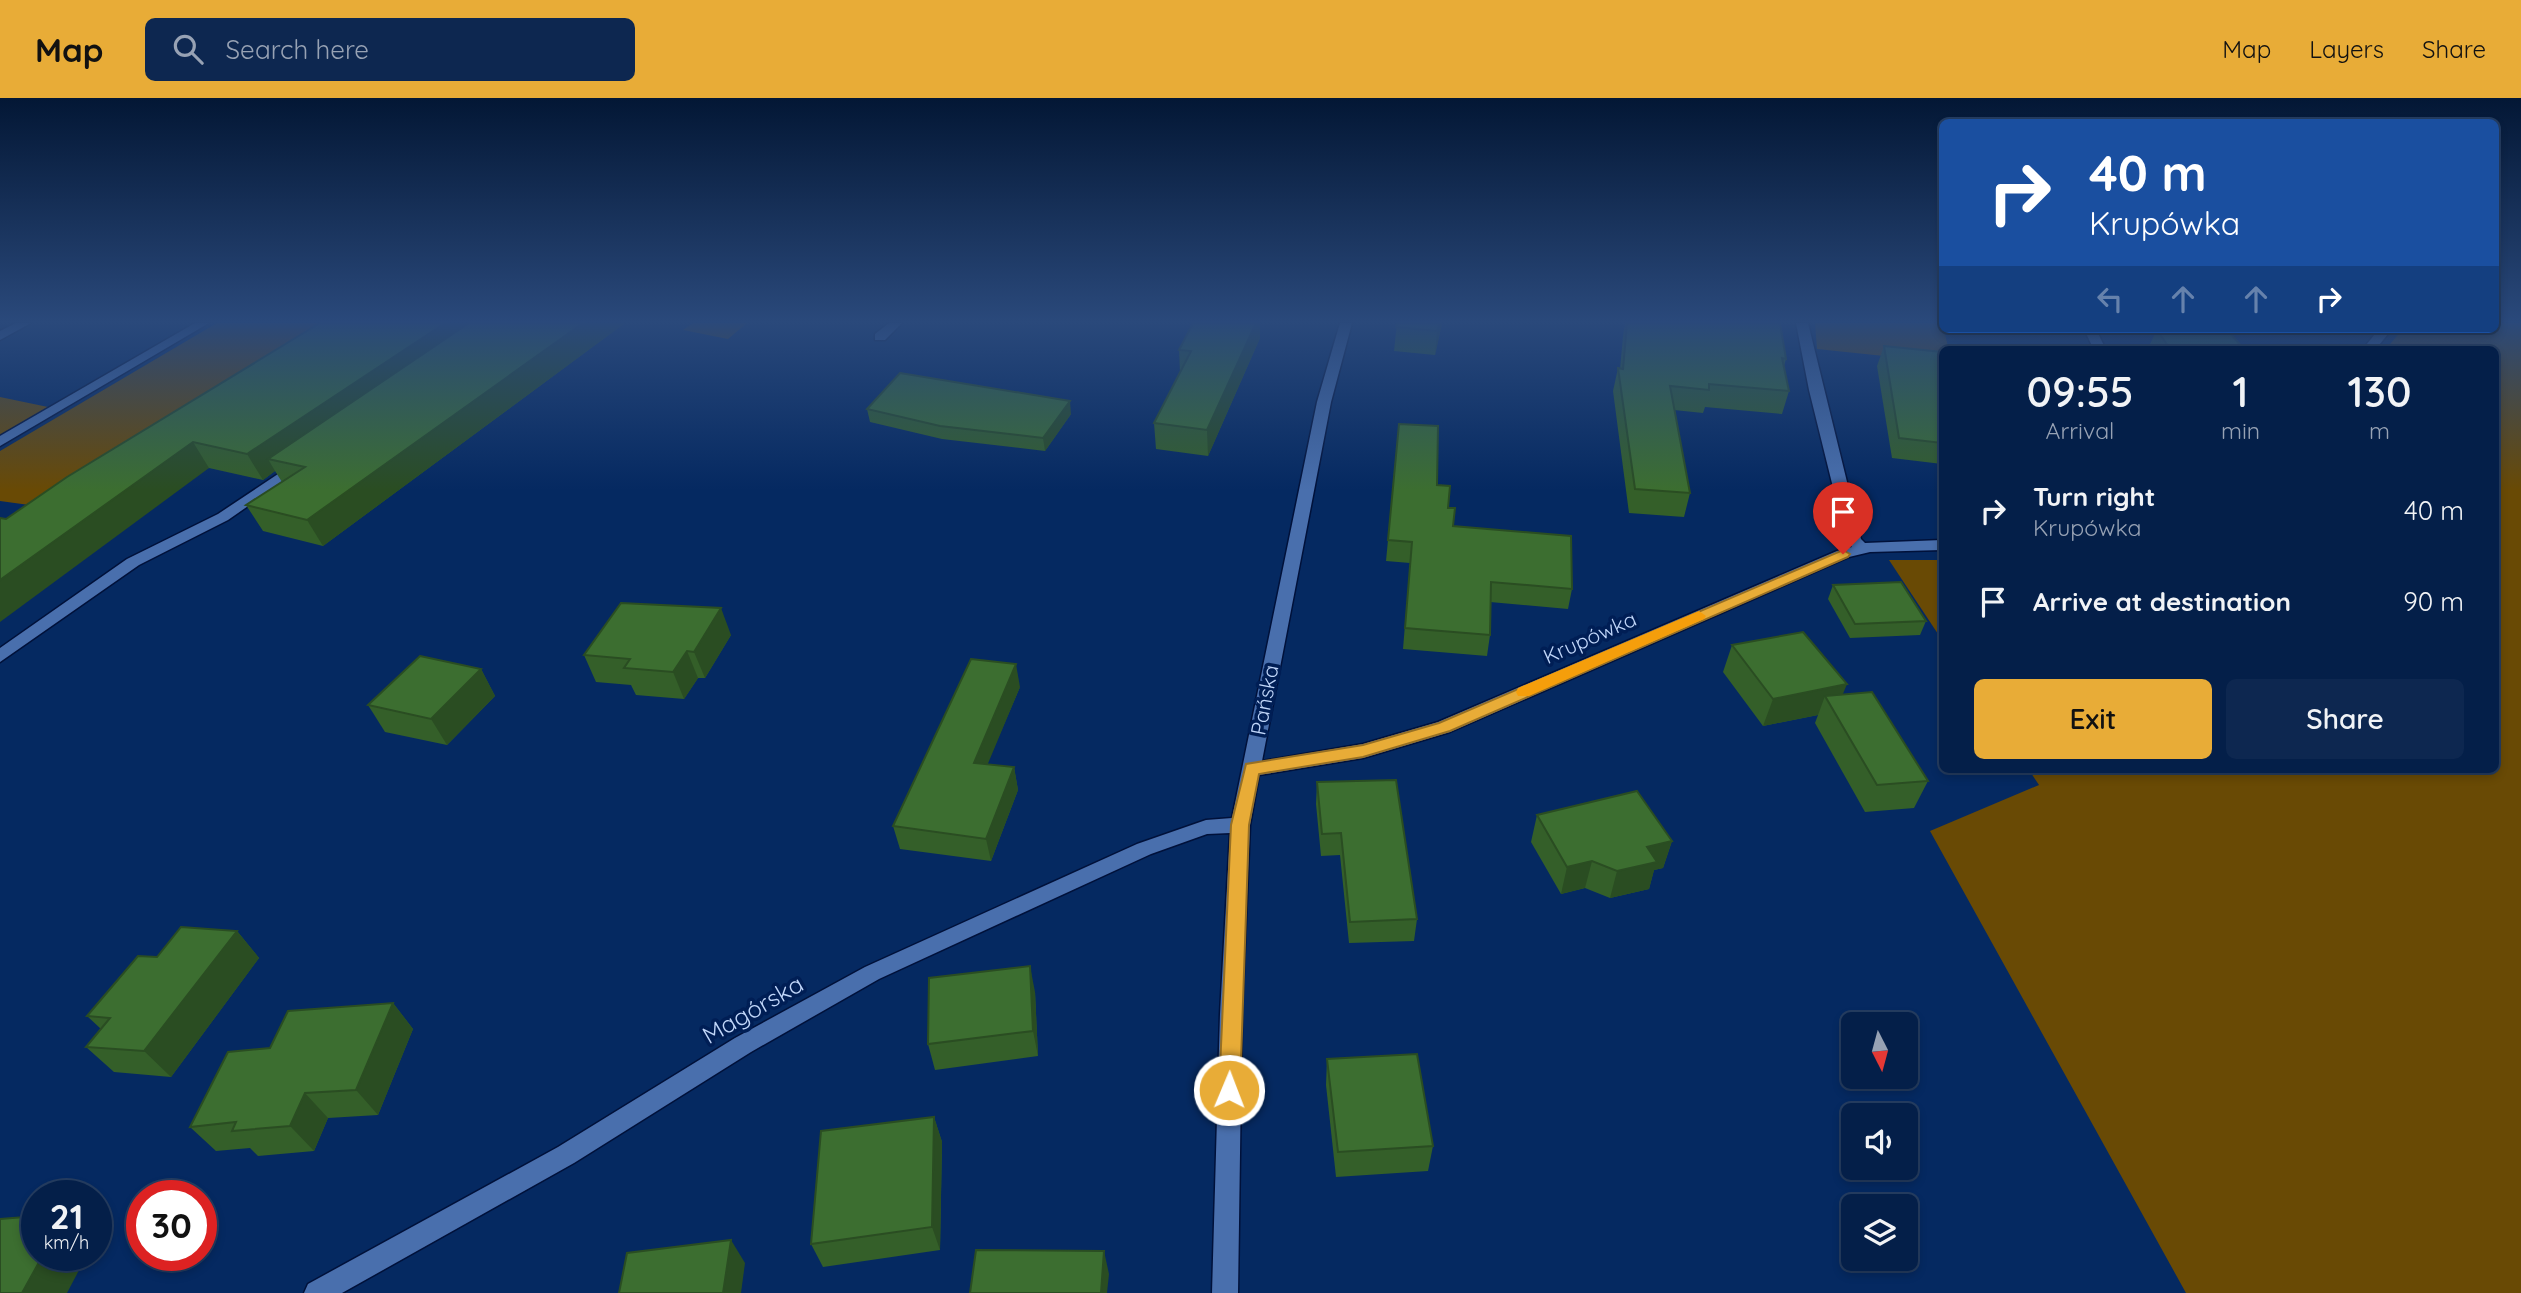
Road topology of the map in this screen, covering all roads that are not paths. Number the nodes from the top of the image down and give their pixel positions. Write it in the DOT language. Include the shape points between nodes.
graph roads {
  1 [pos="107,379"];
  2 [pos="1330,379"];
  3 [pos="1814,379"];
  4 [pos="0,442"];
  5 [pos="313,455"];
  6 [pos="1939,545"];
  7 [pos="1862,549"];
  8 [pos="0,656"];
  9 [pos="1252,769"];
  10 [pos="1240,825"];
  11 [pos="317,1293"];
  12 [pos="1225,1293"];
  1 -- 4 [label="street"];
  2 -- 9 [label="street, Pańska"];
  3 -- 7 [label="street" via="1854,540"];
  5 -- 8 [label="street" via="223,517 133,562"];
  6 -- 7 [label="street, Krupówka"];
  7 -- 9 [label="street, Krupówka" via="1811,566 1444,727 1363,751"];
  9 -- 10 [label="street, Pańska"];
  10 -- 11 [label="street, Magórska" via="1206,827 1144,849 872,973 743,1045 555,1162"];
  10 -- 12 [label="street, Pańska"];
}
